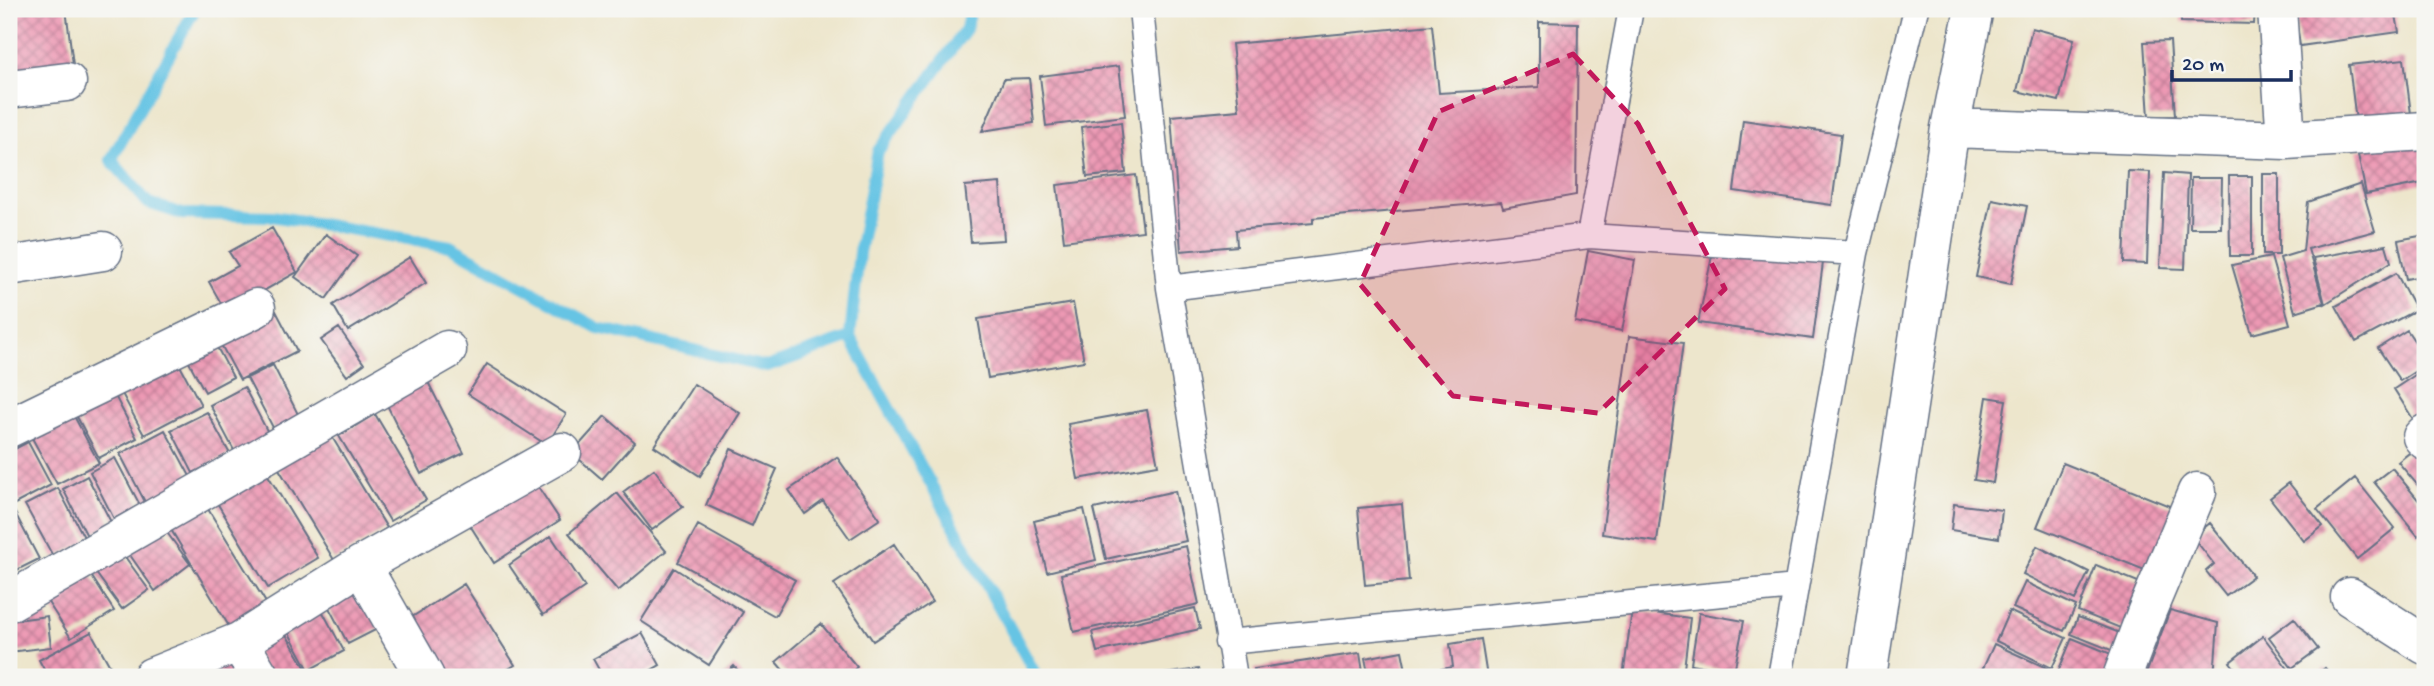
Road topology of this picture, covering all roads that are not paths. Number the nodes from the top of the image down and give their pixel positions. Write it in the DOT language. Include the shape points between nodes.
graph roads {
  1 [pos="1140,9"];
  2 [pos="1631,9"];
  3 [pos="1916,9"];
  4 [pos="1974,9"];
  5 [pos="2277,9"];
  6 [pos="67,82"];
  7 [pos="9,89"];
  8 [pos="1950,128"];
  9 [pos="2425,131"];
  10 [pos="2286,140"];
  11 [pos="1589,236"];
  12 [pos="103,251"];
  13 [pos="1856,253"];
  14 [pos="9,266"];
  15 [pos="1169,288"];
  16 [pos="256,308"];
  17 [pos="447,350"];
  18 [pos="9,428"];
  19 [pos="562,452"];
  20 [pos="2197,492"];
  21 [pos="361,565"];
  22 [pos="1796,587"];
  23 [pos="2350,597"];
  24 [pos="9,603"];
  25 [pos="239,642"];
  26 [pos="1227,642"];
  27 [pos="2425,645"];
  28 [pos="152,677"];
  29 [pos="260,677"];
  30 [pos="425,677"];
  31 [pos="1235,677"];
  32 [pos="1780,677"];
  33 [pos="1867,677"];
  34 [pos="2122,677"];
  1 -- 15 [label="lane"];
  2 -- 11 [label="lane"];
  3 -- 13 [label="lane"];
  4 -- 8 [label="street"];
  5 -- 10 [label="street"];
  6 -- 7 [label="street"];
  8 -- 10 [label="street"];
  8 -- 33 [label="street"];
  9 -- 10 [label="street"];
  11 -- 13 [label="lane"];
  11 -- 15 [label="lane"];
  12 -- 14 [label="street"];
  13 -- 22 [label="lane"];
  15 -- 26 [label="lane"];
  16 -- 18 [label="street"];
  17 -- 24 [label="street"];
  19 -- 21 [label="street"];
  20 -- 34 [label="street"];
  21 -- 25 [label="street"];
  21 -- 30 [label="street"];
  22 -- 26 [label="lane"];
  22 -- 32 [label="lane"];
  23 -- 27 [label="street"];
  25 -- 28 [label="street"];
  25 -- 29 [label="street"];
  26 -- 31 [label="lane"];
}
